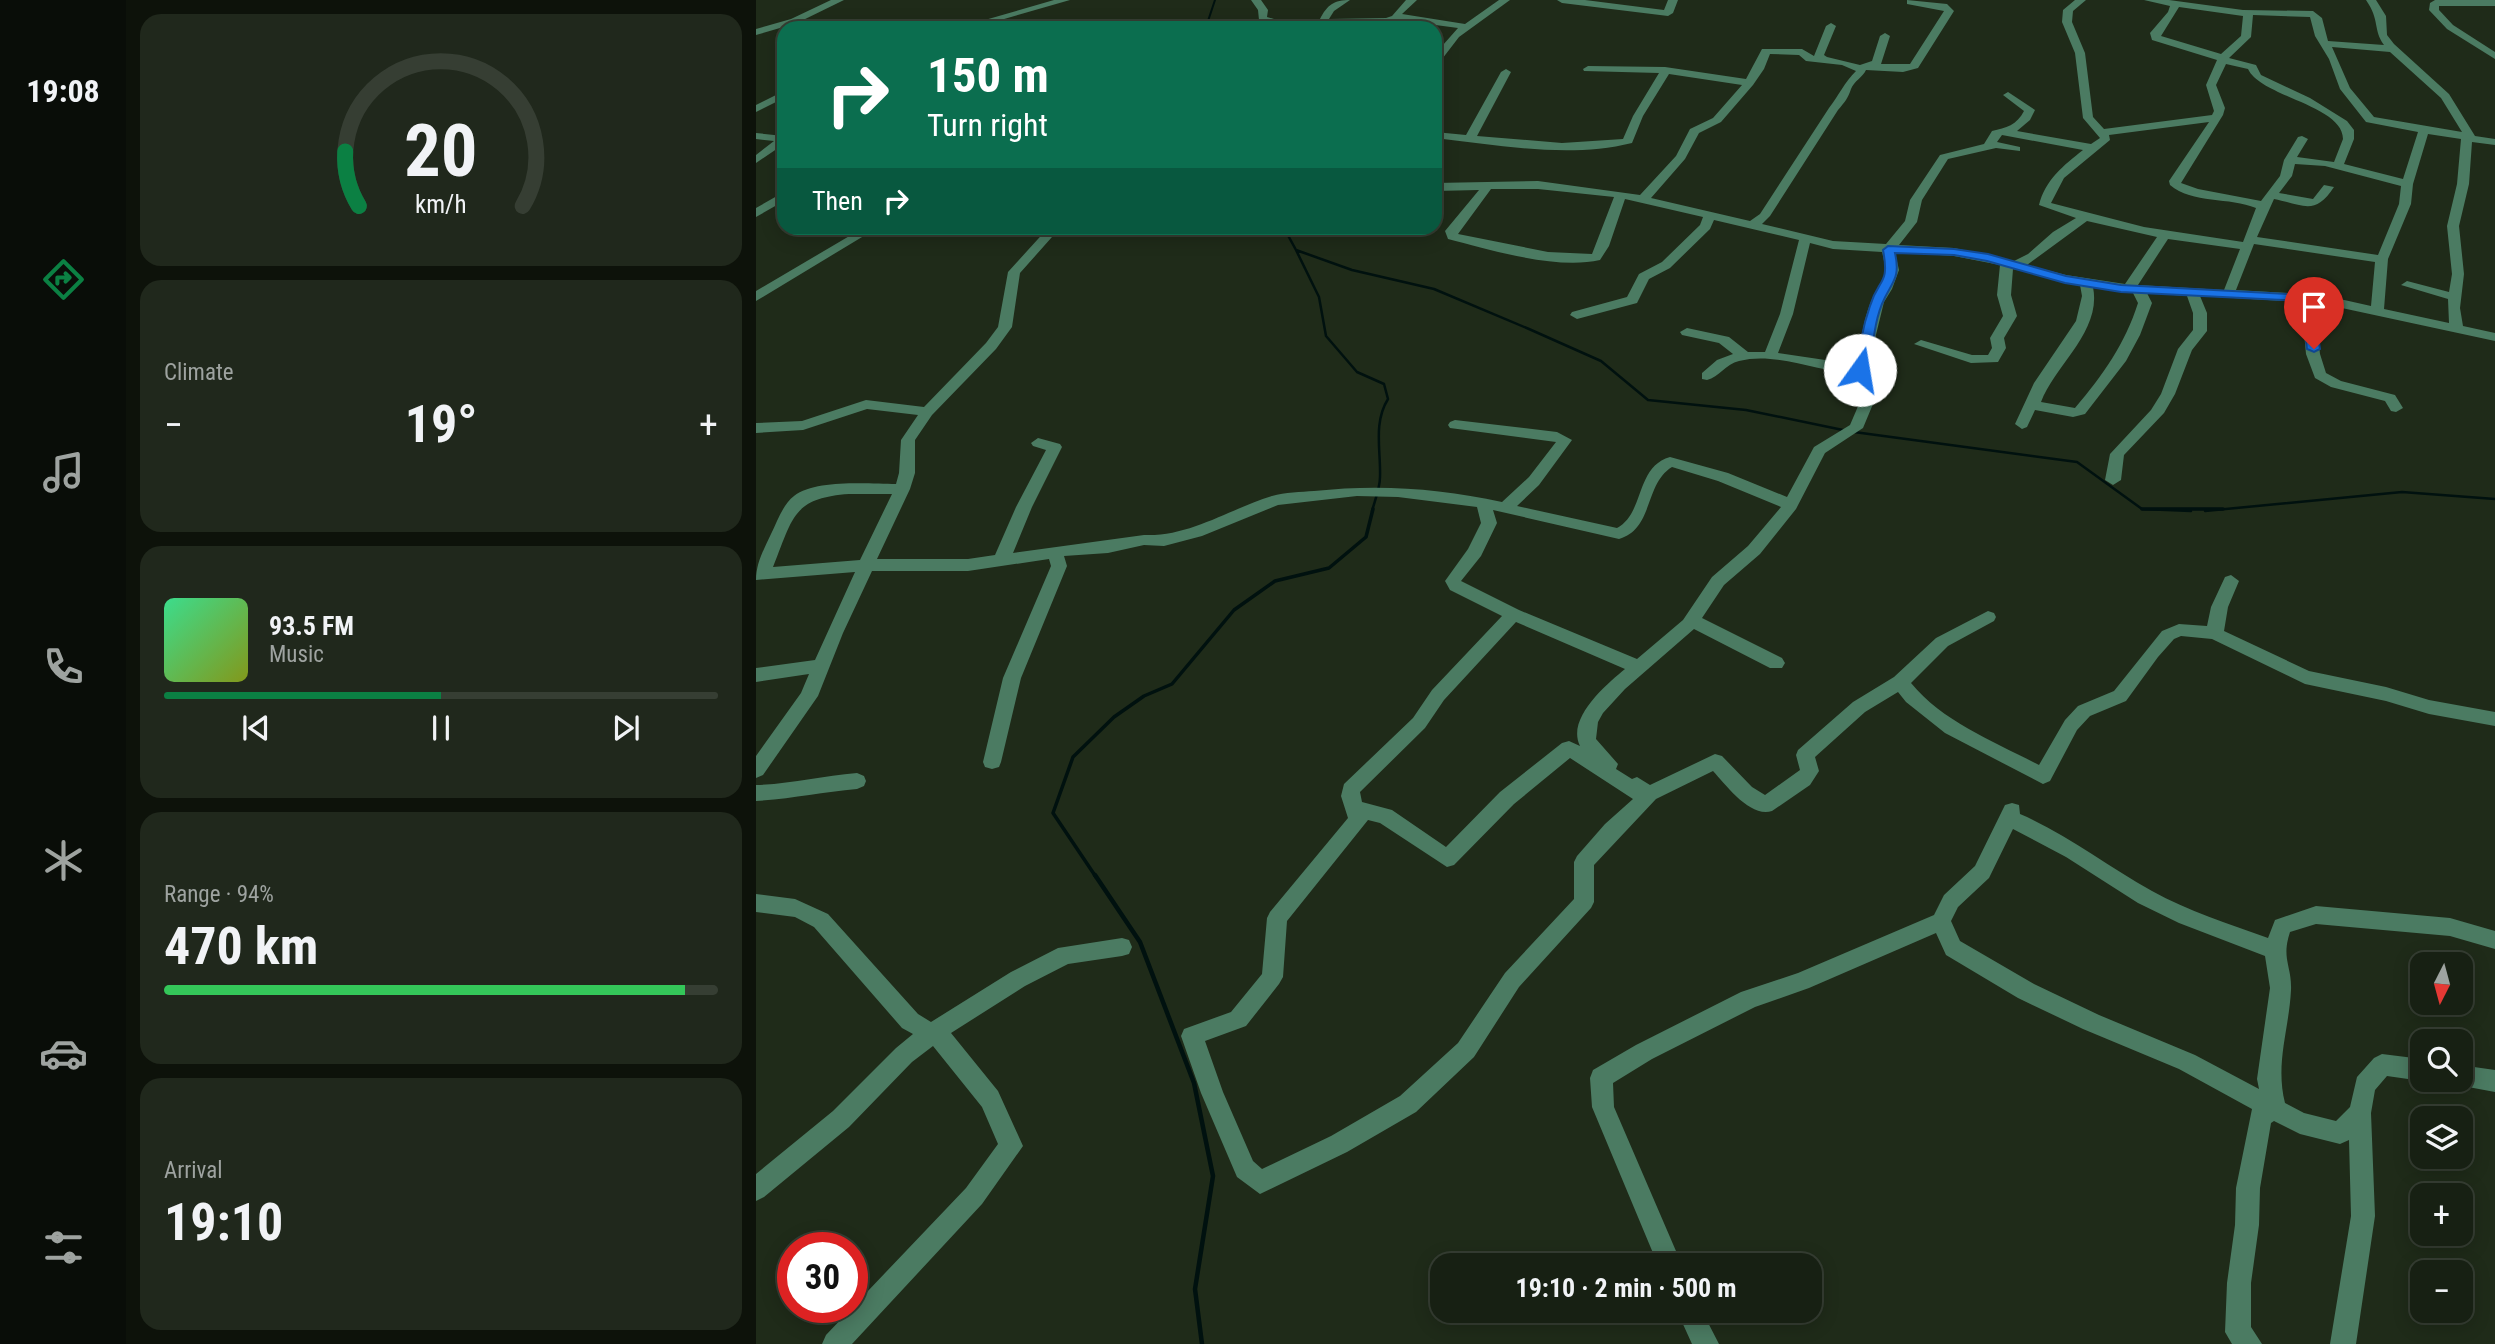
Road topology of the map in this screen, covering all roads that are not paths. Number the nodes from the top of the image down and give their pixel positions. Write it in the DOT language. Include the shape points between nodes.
graph roads {
  1 [pos="839,0"];
  2 [pos="1065,0"];
  3 [pos="1256,0"];
  4 [pos="1345,0"];
  5 [pos="1412,0"];
  6 [pos="1505,0"];
  7 [pos="1562,0"];
  8 [pos="1673,0"];
  9 [pos="2081,0"];
  10 [pos="2149,0"];
  11 [pos="2244,0"];
  12 [pos="2371,0"];
  13 [pos="1910,2"];
  14 [pos="2180,2"];
  15 [pos="2495,3"];
  16 [pos="2248,13"];
  17 [pos="1397,17"];
  18 [pos="794,21"];
  19 [pos="988,21"];
  20 [pos="1268,21"];
  21 [pos="1323,21"];
  22 [pos="1387,21"];
  23 [pos="1440,21"];
  24 [pos="1442,21"];
  25 [pos="777,26"];
  26 [pos="1831,26"];
  27 [pos="1467,27"];
  28 [pos="756,32"];
  29 [pos="1885,36"];
  30 [pos="2326,44"];
  31 [pos="1442,46"];
  32 [pos="2394,49"];
  33 [pos="2495,56"];
  34 [pos="2223,59"];
  35 [pos="1824,60"];
  36 [pos="1872,66"];
  37 [pos="1860,68"];
  38 [pos="1588,69"];
  39 [pos="1665,70"];
  40 [pos="1506,72"];
  41 [pos="1749,83"];
  42 [pos="2008,95"];
  43 [pos="777,98"];
  44 [pos="756,109"];
  45 [pos="2216,118"];
  46 [pos="2424,130"];
  47 [pos="2010,132"];
  48 [pos="2100,133"];
  49 [pos="756,136"];
  50 [pos="1442,136"];
  51 [pos="777,138"];
  52 [pos="1470,138"];
  53 [pos="2468,138"];
  54 [pos="2302,139"];
  55 [pos="2495,142"];
  56 [pos="777,144"];
  57 [pos="1990,147"];
  58 [pos="2093,148"];
  59 [pos="2016,149"];
  60 [pos="756,160"];
  61 [pos="2290,160"];
  62 [pos="2337,166"];
  63 [pos="2407,184"];
  64 [pos="1442,187"];
  65 [pos="1487,187"];
  66 [pos="2328,187"];
  67 [pos="1621,194"];
  68 [pos="1644,198"];
  69 [pos="777,200"];
  70 [pos="2266,201"];
  71 [pos="756,213"];
  72 [pos="1710,216"];
  73 [pos="2085,217"];
  74 [pos="1751,227"];
  75 [pos="2165,234"];
  76 [pos="859,235"];
  77 [pos="1048,235"];
  78 [pos="1805,240"];
  79 [pos="2248,243"];
  80 [pos="1888,250"];
  81 [pos="2382,259"];
  82 [pos="2011,264"];
  83 [pos="2086,283"];
  84 [pos="2407,285"];
  85 [pos="2133,289"];
  86 [pos="2193,294"];
  87 [pos="2228,295"];
  88 [pos="756,297"];
  89 [pos="2454,297"];
  90 [pos="2306,298"];
  91 [pos="2377,310"];
  92 [pos="1577,315"];
  93 [pos="2456,327"];
  94 [pos="1687,332"];
  95 [pos="2495,340"];
  96 [pos="1921,344"];
  97 [pos="1770,356"];
  98 [pos="1747,359"];
  99 [pos="1866,369"];
  100 [pos="1707,376"];
  101 [pos="2033,405"];
  102 [pos="2396,408"];
  103 [pos="927,412"];
  104 [pos="2022,424"];
  105 [pos="1455,425"];
  106 [pos="756,428"];
  107 [pos="1038,443"];
  108 [pos="2113,480"];
  109 [pos="902,489"];
  110 [pos="1483,503"];
  111 [pos="1791,505"];
  112 [pos="1506,507"];
  113 [pos="1055,553"];
  114 [pos="1001,561"];
  115 [pos="866,565"];
  116 [pos="759,574"];
  117 [pos="2231,581"];
  118 [pos="1513,614"];
  119 [pos="1988,617"];
  120 [pos="1692,621"];
  121 [pos="2216,634"];
  122 [pos="1776,663"];
  123 [pos="820,666"];
  124 [pos="1639,667"];
  125 [pos="756,675"];
  126 [pos="1900,682"];
  127 [pos="2495,719"];
  128 [pos="992,762"];
  129 [pos="756,770"];
  130 [pos="857,781"];
  131 [pos="756,793"];
  132 [pos="1356,809"];
  133 [pos="756,903"];
  134 [pos="1941,921"];
  135 [pos="2495,940"];
  136 [pos="1122,947"];
  137 [pos="2274,950"];
  138 [pos="931,1034"];
  139 [pos="2410,1068"];
  140 [pos="2473,1078"];
  141 [pos="2495,1082"];
  142 [pos="2275,1109"];
  143 [pos="2360,1113"];
  144 [pos="756,1189"];
  145 [pos="1665,1253"];
  146 [pos="1695,1323"];
  147 [pos="835,1344"];
  148 [pos="1706,1344"];
  149 [pos="2249,1344"];
  150 [pos="2343,1344"];
  1 -- 18 [label="street"];
  2 -- 19 [label="street"];
  3 -- 20 [label="street" via="1262,18"];
  4 -- 21 [label="street" via="1330,9"];
  5 -- 17 [label="street"];
  6 -- 27 [label="street"];
  7 -- 8 [label="street" via="1668,13"];
  9 -- 48 [label="street" via="2068,10 2067,22 2080,53 2088,118"];
  10 -- 14 [label="street"];
  11 -- 16 [label="street"];
  12 -- 32 [label="street" via="2381,14 2382,34"];
  13 -- 36 [label="street" via="1949,11 1914,66"];
  14 -- 16 [label="street"];
  14 -- 34 [label="street" via="2155,33 2156,38"];
  15 -- 33 [label="street" via="2435,3 2434,10 2450,27"];
  16 -- 30 [label="street" via="2313,14"];
  16 -- 34 [label="street" via="2246,37"];
  17 -- 22 [label="street"];
  17 -- 23 [label="street"];
  24 -- 27 [label="street"];
  25 -- 28 [label="street"];
  26 -- 35 [label="street" via="1819,56"];
  27 -- 31 [label="street"];
  29 -- 36 [label="street"];
  30 -- 32 [label="street"];
  30 -- 46 [label="street" via="2345,89 2370,120"];
  32 -- 53 [label="street" via="2445,96"];
  34 -- 45 [label="street" via="2212,82 2211,91 2220,105"];
  34 -- 62 [label="street" via="2252,67 2257,77 2340,118 2349,138"];
  35 -- 37 [label="street"];
  35 -- 41 [label="street" via="1810,59 1802,52 1768,50"];
  36 -- 37 [label="street"];
  37 -- 74 [label="street" via="1764,216"];
  38 -- 39 [label="street"];
  39 -- 41 [label="street"];
  39 -- 52 [label="street" via="1628,141 1618,145"];
  40 -- 52 [label="street"];
  41 -- 68 [label="street" via="1717,120 1694,131 1681,157"];
  42 -- 47 [label="street" via="2030,110"];
  43 -- 44 [label="street"];
  45 -- 48 [label="street"];
  45 -- 70 [label="street" via="2176,185"];
  46 -- 53 [label="street"];
  46 -- 63 [label="street"];
  47 -- 57 [label="street" via="1996,133"];
  47 -- 58 [label="street"];
  48 -- 58 [label="street" via="2106,138"];
  49 -- 51 [label="street"];
  50 -- 52 [label="street"];
  53 -- 55 [label="street"];
  53 -- 89 [label="street" via="2453,226 2458,274"];
  54 -- 61 [label="street"];
  56 -- 60 [label="street"];
  57 -- 59 [label="street"];
  57 -- 80 [label="street" via="1944,157 1916,200 1911,222"];
  58 -- 73 [label="street" via="2046,192 2045,205"];
  61 -- 62 [label="street"];
  61 -- 70 [label="street" via="2286,176"];
  62 -- 63 [label="street"];
  63 -- 81 [label="street" via="2405,204"];
  64 -- 65 [label="street"];
  65 -- 67 [label="street" via="1538,185"];
  65 -- 67 [label="street" via="1451,231 1452,236 1581,258 1596,257 1603,246"];
  66 -- 70 [label="street" via="2314,203"];
  67 -- 68 [label="street"];
  68 -- 72 [label="street"];
  69 -- 71 [label="street"];
  70 -- 79 [label="street"];
  72 -- 74 [label="street"];
  72 -- 92 [label="street" via="1706,226 1666,265 1644,277 1632,300"];
  73 -- 75 [label="street"];
  73 -- 82 [label="street" via="2032,257"];
  74 -- 78 [label="street"];
  75 -- 79 [label="street"];
  75 -- 85 [label="street"];
  76 -- 88 [label="street"];
  77 -- 103 [label="street" via="1014,272 1005,327"];
  78 -- 80 [label="street"];
  78 -- 97 [label="street" via="1795,293"];
  79 -- 81 [label="street"];
  79 -- 87 [label="street"];
  80 -- 82 [label="street" via="1954,252"];
  80 -- 99 [label="street" via="1893,270 1877,302 1866,347"];
  81 -- 91 [label="street"];
  82 -- 83 [label="street"];
  82 -- 96 [label="street" via="2004,295 2010,316 1997,338 1999,348 1993,359 1971,359"];
  83 -- 85 [label="street"];
  83 -- 101 [label="street" via="2091,298 2081,327 2041,383"];
  84 -- 89 [label="street"];
  85 -- 86 [label="street"];
  85 -- 101 [label="street" via="2145,303 2128,351 2080,411"];
  86 -- 87 [label="street"];
  86 -- 108 [label="street" via="2200,331 2185,349 2157,413 2117,454"];
  87 -- 90 [label="street"];
  89 -- 93 [label="street"];
  90 -- 91 [label="street"];
  90 -- 102 [label="street" via="2320,375 2336,384 2390,398"];
  91 -- 93 [label="street"];
  93 -- 95 [label="street"];
  94 -- 98 [label="street" via="1723,340"];
  97 -- 98 [label="street"];
  97 -- 99 [label="street"];
  98 -- 100 [label="street" via="1713,367"];
  99 -- 111 [label="street" via="1866,404 1859,424 1819,450"];
  101 -- 104 [label="street"];
  103 -- 106 [label="street" via="866,404 803,425"];
  103 -- 109 [label="street" via="908,440"];
  105 -- 112 [label="street" via="1565,440 1534,481"];
  107 -- 114 [label="street" via="1055,447"];
  109 -- 115 [label="street"];
  109 -- 116 [label="street" via="868,487 802,499 787,518"];
  110 -- 112 [label="street"];
  110 -- 113 [label="street" via="1378,491 1276,500 1164,541"];
  110 -- 118 [label="street" via="1489,523 1453,581 1471,595"];
  111 -- 112 [label="street" via="1670,462 1663,465 1634,524 1625,532 1609,533"];
  111 -- 120 [label="street" via="1754,550 1718,581"];
  113 -- 114 [label="street"];
  113 -- 128 [label="street" via="1059,566 1012,678"];
  114 -- 115 [label="street"];
  115 -- 116 [label="street"];
  115 -- 123 [label="street"];
  117 -- 121 [label="street" via="2221,602"];
  118 -- 124 [label="street"];
  118 -- 132 [label="street" via="1437,695 1419,723 1351,789"];
  119 -- 126 [label="street" via="1942,642"];
  120 -- 122 [label="street"];
  120 -- 124 [label="street"];
  121 -- 126 [label="street" via="2179,629 2168,635 2120,696 2084,711 2071,724 2043,776 1951,728"];
  121 -- 127 [label="street" via="2305,677"];
  123 -- 125 [label="street"];
  123 -- 129 [label="street" via="809,696"];
  124 -- 126 [label="street" via="1589,721 1586,732 1591,748 1649,794 1715,761 1765,805 1810,771 1805,755 1859,707"];
  130 -- 131 [label="street" via="811,785 798,792"];
  132 -- 132 [label="street" via="1358,820 1277,918 1272,976 1238,1019 1192,1036 1245,1169 1261,1182 1409,1104 1466,1049 1512,980 1584,902 1584,862 1647,797 1569,748 1507,798 1447,859 1385,816"];
  133 -- 138 [label="street" via="791,906 827,926 909,1021"];
  134 -- 137 [label="street" via="1951,901 1982,872 2014,816 2145,897"];
  134 -- 142 [label="street" via="1953,948 1992,972 2091,1022 2187,1062"];
  134 -- 145 [label="street" via="1749,999 1601,1077 1603,1107"];
  135 -- 137 [label="street" via="2450,928 2316,915 2282,926"];
  136 -- 138 [label="street" via="1065,955"];
  137 -- 142 [label="street" via="2281,988 2268,1079"];
  138 -- 144 [label="street" via="841,1119"];
  138 -- 147 [label="street" via="943,1040 990,1099 1011,1146 974,1196"];
  139 -- 143 [label="street" via="2382,1065 2365,1085"];
  140 -- 141 [label="street"];
  142 -- 143 [label="street" via="2300,1123 2340,1132"];
  142 -- 149 [label="street" via="2261,1116 2248,1188 2238,1332"];
  143 -- 150 [label="street" via="2363,1216"];
  146 -- 148 [label="street"];
}
